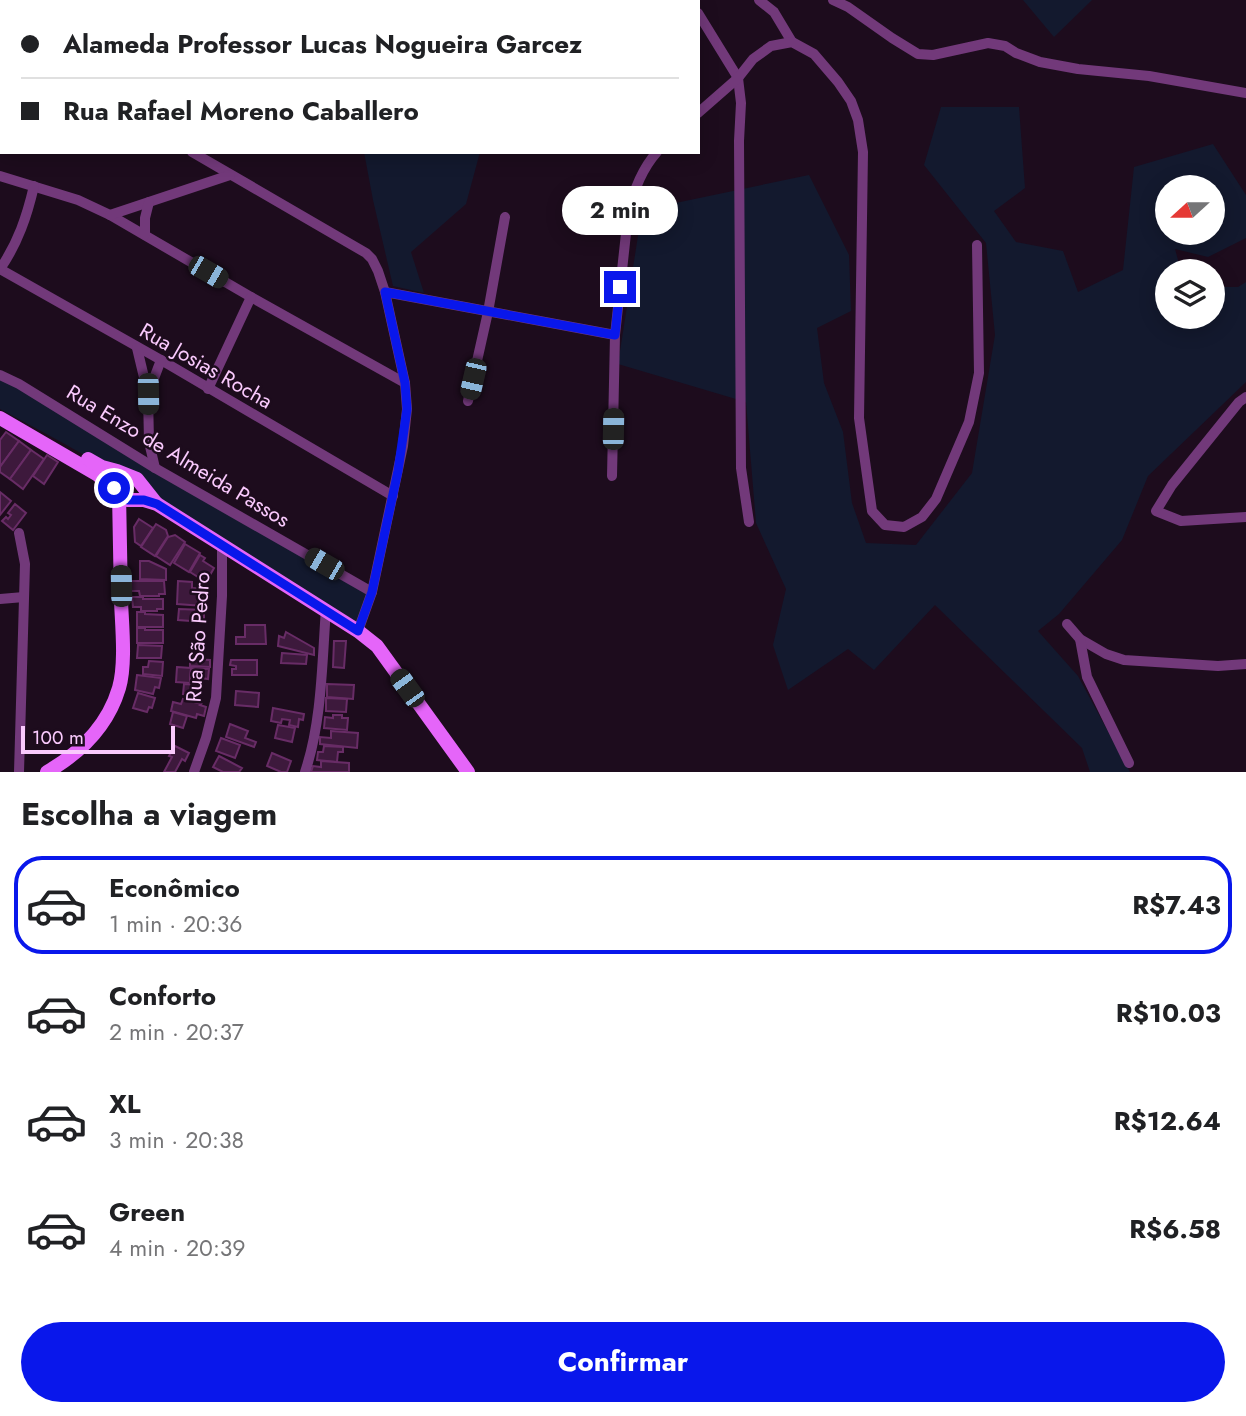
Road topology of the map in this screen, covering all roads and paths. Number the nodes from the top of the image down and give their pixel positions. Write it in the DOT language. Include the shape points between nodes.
graph roads {
  1 [pos="759,0"];
  2 [pos="833,0"];
  3 [pos="700,16"];
  4 [pos="792,42"];
  5 [pos="738,78"];
  6 [pos="1246,93"];
  7 [pos="700,111"];
  8 [pos="195,154"];
  9 [pos="655,154"];
  10 [pos="230,175"];
  11 [pos="0,176"];
  12 [pos="34,186"];
  13 [pos="149,202"];
  14 [pos="110,215"];
  15 [pos="505,217"];
  16 [pos="145,235"];
  17 [pos="977,245"];
  18 [pos="0,269"];
  19 [pos="385,292"];
  20 [pos="250,297"];
  21 [pos="488,312"];
  22 [pos="615,335"];
  23 [pos="137,348"];
  24 [pos="160,360"];
  25 [pos="0,375"];
  26 [pos="405,383"];
  27 [pos="208,389"];
  28 [pos="148,394"];
  29 [pos="1246,397"];
  30 [pos="468,401"];
  31 [pos="0,409"];
  32 [pos="0,418"];
  33 [pos="149,442"];
  34 [pos="131,453"];
  35 [pos="155,468"];
  36 [pos="612,476"];
  37 [pos="135,481"];
  38 [pos="119,493"];
  39 [pos="393,496"];
  40 [pos="136,500"];
  41 [pos="157,504"];
  42 [pos="1246,517"];
  43 [pos="119,520"];
  44 [pos="749,522"];
  45 [pos="19,533"];
  46 [pos="222,545"];
  47 [pos="372,592"];
  48 [pos="24,597"];
  49 [pos="0,599"];
  50 [pos="326,609"];
  51 [pos="1067,624"];
  52 [pos="358,631"];
  53 [pos="1080,639"];
  54 [pos="1246,664"];
  55 [pos="1129,763"];
  56 [pos="19,772"];
  57 [pos="47,772"];
  58 [pos="194,772"];
  59 [pos="304,772"];
  60 [pos="468,772"];
  1 -- 4 [label="street" via="774,12"];
  2 -- 6 [label="street" via="918,54 988,43 1040,62"];
  3 -- 5 [label="street"];
  4 -- 5 [label="street" via="771,46"];
  4 -- 17 [label="street" via="814,54 838,82 858,120 863,152 859,418 872,511 885,525 904,527 922,517 936,499 969,422 979,373"];
  5 -- 7 [label="street"];
  5 -- 44 [label="street" via="741,468"];
  8 -- 10 [label="street"];
  9 -- 22 [label="street" via="632,196"];
  10 -- 13 [label="street"];
  10 -- 19 [label="street" via="366,253"];
  11 -- 12 [label="street"];
  12 -- 14 [label="street"];
  12 -- 18 [label="street" via="24,223"];
  13 -- 14 [label="street"];
  13 -- 16 [label="street"];
  14 -- 16 [label="street"];
  15 -- 21 [label="street"];
  16 -- 20 [label="street"];
  18 -- 23 [label="street, Rua Josias Rocha"];
  19 -- 21 [label="street"];
  19 -- 26 [label="street"];
  20 -- 26 [label="street"];
  20 -- 27 [label="street"];
  21 -- 22 [label="street"];
  21 -- 30 [label="street"];
  22 -- 36 [label="street"];
  23 -- 24 [label="street, Rua Josias Rocha"];
  23 -- 28 [label="street"];
  24 -- 27 [label="street, Rua Josias Rocha"];
  24 -- 28 [label="street"];
  25 -- 34 [label="street, Rua Enzo de Almeida Passos"];
  26 -- 39 [label="street" via="407,409"];
  27 -- 39 [label="street, Rua Josias Rocha"];
  28 -- 33 [label="street"];
  29 -- 42 [label="street" via="1172,485 1156,511 1181,521"];
  31 -- 37 [label="main road"];
  32 -- 38 [label="main road" via="88,469"];
  33 -- 34 [label="street" via="141,451"];
  33 -- 35 [label="street"];
  34 -- 35 [label="street, Rua Enzo de Almeida Passos"];
  35 -- 47 [label="street, Rua Enzo de Almeida Passos"];
  37 -- 38 [label="main road" via="121,482"];
  37 -- 40 [label="main road" via="142,493"];
  37 -- 41 [label="main road"];
  38 -- 40 [label="main road"];
  38 -- 43 [label="main road"];
  39 -- 47 [label="street"];
  40 -- 41 [label="main road"];
  40 -- 43 [label="main road"];
  41 -- 46 [label="main road"];
  43 -- 57 [label="main road" via="120,686 107,716 85,745"];
  45 -- 48 [label="street" via="25,564"];
  46 -- 50 [label="main road"];
  46 -- 58 [label="street, Rua São Pedro" via="216,698"];
  47 -- 52 [label="street"];
  48 -- 49 [label="street"];
  48 -- 56 [label="street"];
  50 -- 52 [label="main road"];
  50 -- 59 [label="street" via="317,718"];
  51 -- 53 [label="street"];
  52 -- 60 [label="main road" via="377,646"];
  53 -- 54 [label="street" via="1124,660"];
  53 -- 55 [label="street" via="1087,677"];
}
